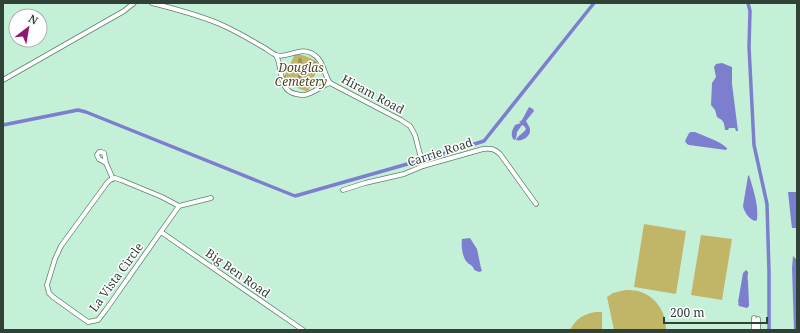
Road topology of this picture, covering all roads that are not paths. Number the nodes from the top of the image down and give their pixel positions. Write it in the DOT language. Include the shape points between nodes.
graph roads {
  1 [pos="134,3"];
  2 [pos="152,3"];
  3 [pos="276,55"];
  4 [pos="3,80"];
  5 [pos="330,83"];
  6 [pos="106,163"];
  7 [pos="423,166"];
  8 [pos="112,179"];
  9 [pos="343,190"];
  10 [pos="211,198"];
  11 [pos="536,204"];
  12 [pos="179,206"];
  13 [pos="161,232"];
  14 [pos="303,330"];
  15 [pos="754,330"];
  16 [pos="758,330"];
  1 -- 4 [label="street"];
  2 -- 3 [label="street" via="222,25"];
  3 -- 5 [label="street, Hiram Road" via="300,51 312,53 320,60"];
  3 -- 5 [label="street, Hiram Road" via="283,84 293,94 308,95"];
  5 -- 7 [label="street, Hiram Road" via="410,126"];
  6 -- 8 [label="street"];
  7 -- 9 [label="street, Carrie Road" via="404,174"];
  7 -- 11 [label="street, Carrie Road" via="483,148 494,149"];
  8 -- 12 [label="street" via="121,180"];
  8 -- 13 [label="street, La Vista Circle" via="61,246 47,285 49,293 88,322 98,320"];
  10 -- 12 [label="street"];
  12 -- 13 [label="street, La Vista Circle"];
  13 -- 14 [label="street, Big Ben Road"];
  15 -- 16 [label="street" via="756,318"];
}
